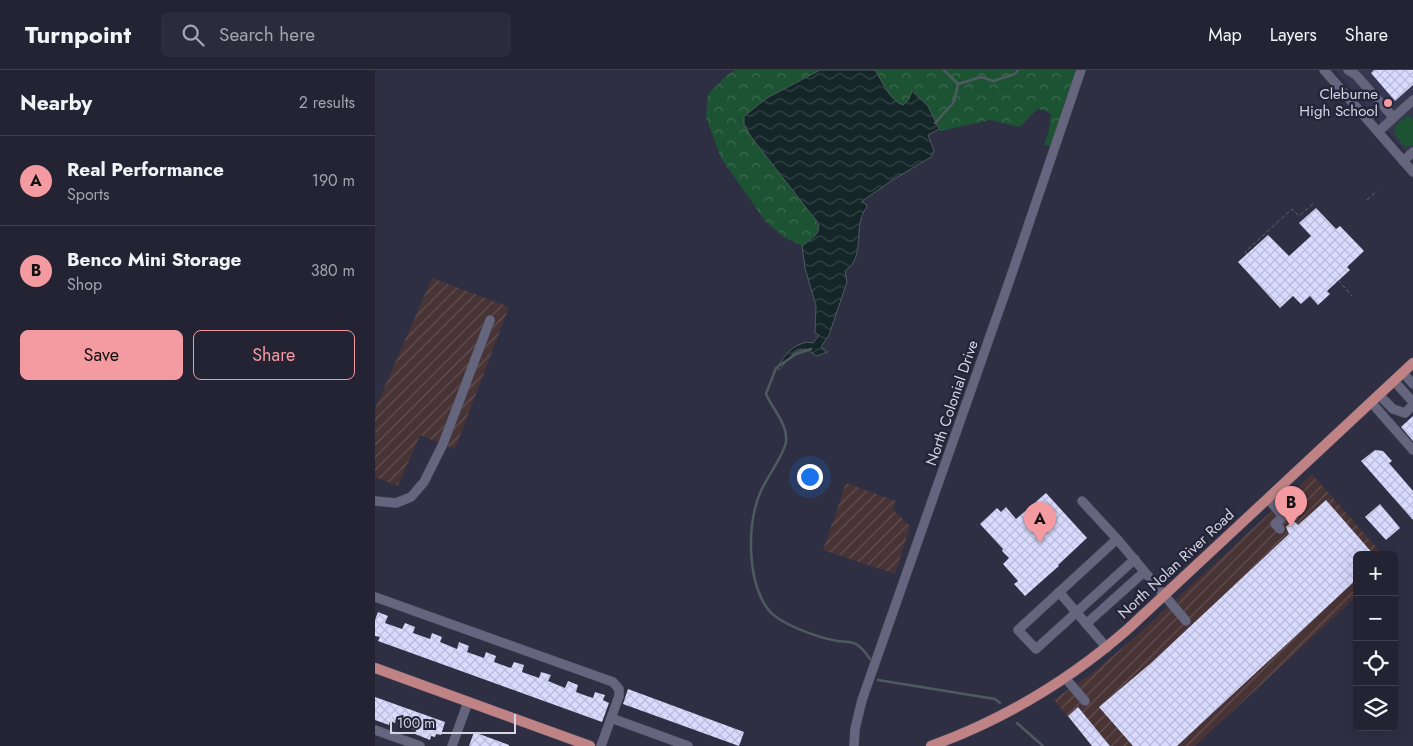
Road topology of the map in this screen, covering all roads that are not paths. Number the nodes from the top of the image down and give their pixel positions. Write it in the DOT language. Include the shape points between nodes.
graph roads {
  1 [pos="1081,70"];
  2 [pos="1337,70"];
  3 [pos="1348,70"];
  4 [pos="1327,73"];
  5 [pos="1413,100"];
  6 [pos="1393,117"];
  7 [pos="1378,132"];
  8 [pos="1413,152"];
  9 [pos="1403,161"];
  10 [pos="1413,172"];
  11 [pos="490,320"];
  12 [pos="1413,364"];
  13 [pos="1403,373"];
  14 [pos="1394,380"];
  15 [pos="1413,384"];
  16 [pos="1375,398"];
  17 [pos="1413,404"];
  18 [pos="1413,450"];
  19 [pos="1268,499"];
  20 [pos="375,501"];
  21 [pos="1082,501"];
  22 [pos="1283,516"];
  23 [pos="1295,516"];
  24 [pos="1280,530"];
  25 [pos="1117,539"];
  26 [pos="1135,559"];
  27 [pos="1144,572"];
  28 [pos="1059,592"];
  29 [pos="1164,595"];
  30 [pos="375,597"];
  31 [pos="1077,612"];
  32 [pos="1184,620"];
  33 [pos="1086,624"];
  34 [pos="1107,648"];
  35 [pos="375,668"];
  36 [pos="1065,679"];
  37 [pos="1085,701"];
  38 [pos="468,702"];
  39 [pos="611,718"];
  40 [pos="375,730"];
  41 [pos="420,746"];
  42 [pos="452,746"];
  43 [pos="590,746"];
  44 [pos="601,746"];
  45 [pos="688,746"];
  46 [pos="854,746"];
  47 [pos="931,746"];
  1 -- 46 [label="street, North Colonial Drive" via="862,700"];
  2 -- 4 [label="street"];
  3 -- 6 [label="street"];
  4 -- 7 [label="street"];
  5 -- 6 [label="street"];
  6 -- 7 [label="street"];
  7 -- 9 [label="street"];
  8 -- 9 [label="street"];
  9 -- 10 [label="street"];
  11 -- 20 [label="street" via="443,444 424,482 411,498 396,503"];
  12 -- 13 [label="main road, North Nolan River Road"];
  13 -- 14 [label="main road, North Nolan River Road"];
  13 -- 15 [label="street"];
  14 -- 16 [label="main road, North Nolan River Road"];
  14 -- 17 [label="street"];
  16 -- 17 [label="street" via="1405,413"];
  16 -- 18 [label="street"];
  16 -- 19 [label="main road, North Nolan River Road"];
  19 -- 22 [label="street"];
  19 -- 29 [label="main road, North Nolan River Road"];
  21 -- 25 [label="street"];
  22 -- 23 [label="street" via="1288,512"];
  22 -- 24 [label="street" via="1275,524"];
  25 -- 26 [label="street"];
  25 -- 28 [label="street"];
  26 -- 27 [label="street"];
  26 -- 31 [label="street"];
  27 -- 29 [label="street"];
  27 -- 33 [label="street"];
  28 -- 31 [label="street"];
  28 -- 31 [label="street" via="1018,630 1036,650"];
  29 -- 32 [label="street"];
  29 -- 34 [label="main road, North Nolan River Road"];
  30 -- 39 [label="street" via="613,682 620,692"];
  31 -- 33 [label="street"];
  33 -- 34 [label="street"];
  34 -- 36 [label="main road, North Nolan River Road"];
  35 -- 38 [label="main road"];
  36 -- 37 [label="street"];
  36 -- 47 [label="main road, North Nolan River Road" via="992,722"];
  38 -- 42 [label="street"];
  38 -- 43 [label="main road"];
  39 -- 44 [label="street"];
  39 -- 45 [label="street"];
  40 -- 41 [label="street"];
}
